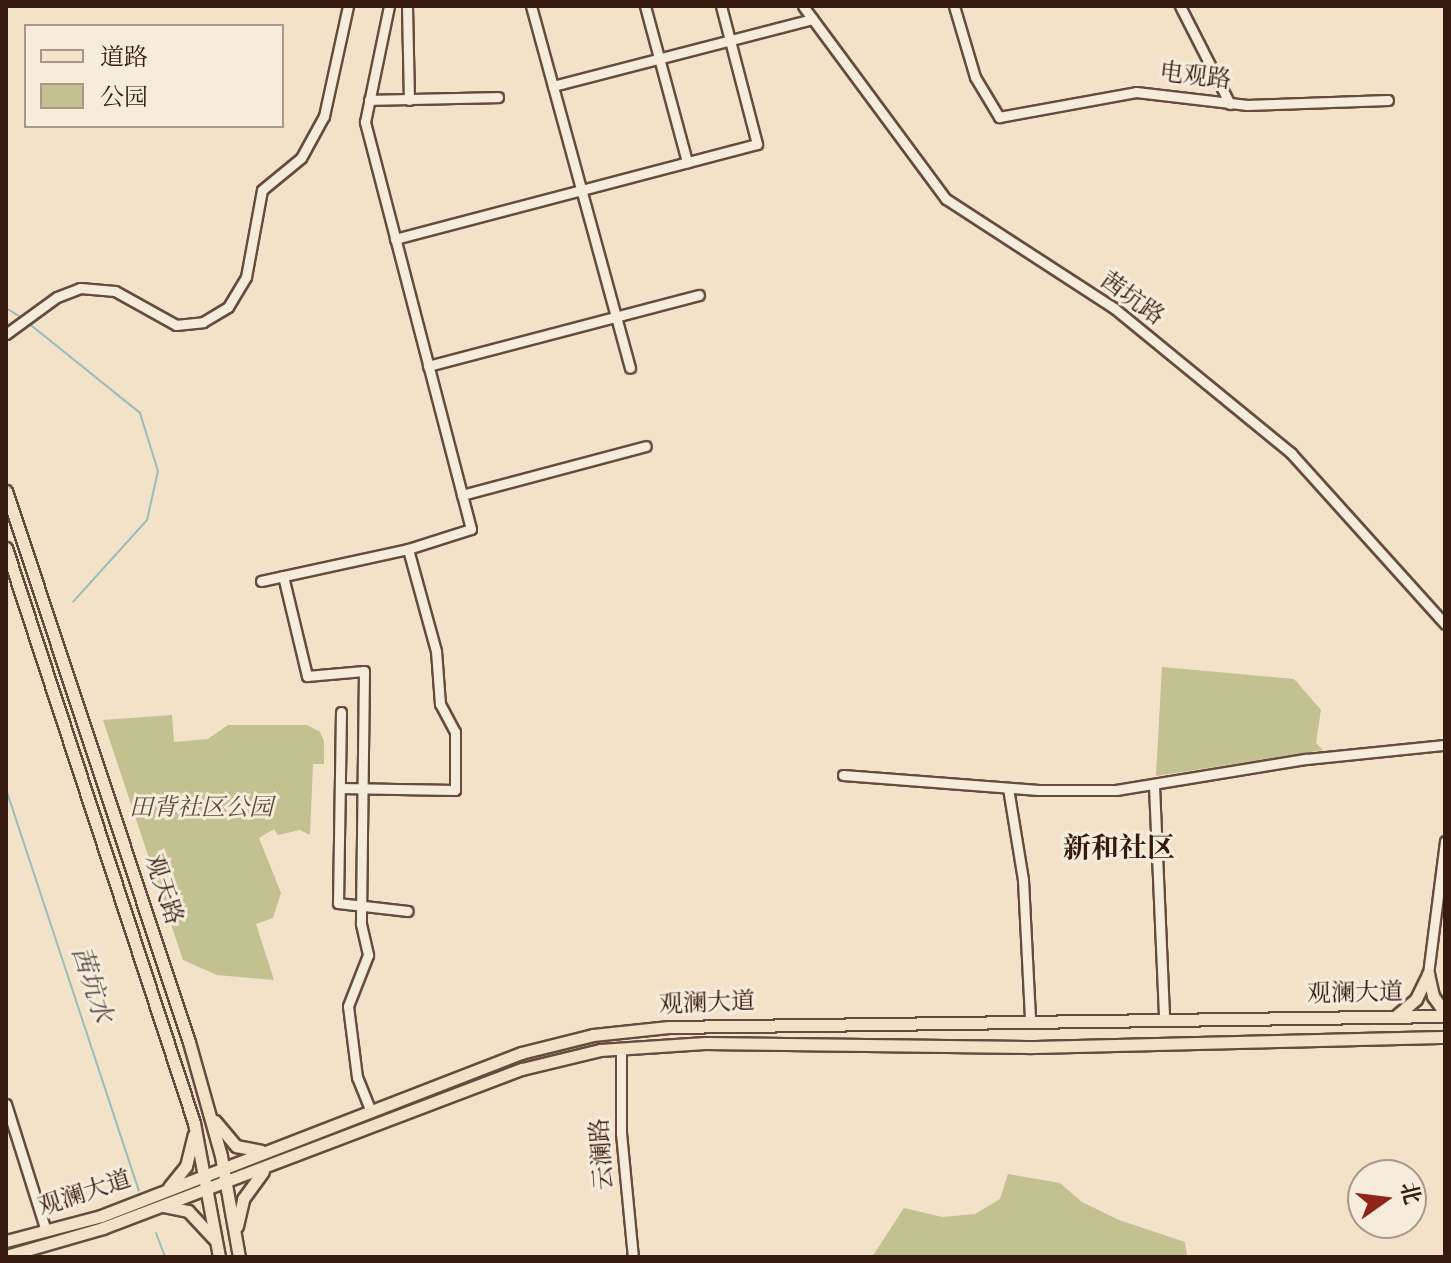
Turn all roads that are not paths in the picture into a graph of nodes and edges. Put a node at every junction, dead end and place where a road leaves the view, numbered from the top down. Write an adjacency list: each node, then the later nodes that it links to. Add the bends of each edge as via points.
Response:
1 (348, 6): 24 (street, via 324,116 301,158 262,190 246,277 228,307 203,322 176,325 124,295 97,287 66,292)
2 (389, 6): 15 (street)
3 (407, 6): 16 (street)
4 (531, 6): 13 (street)
5 (645, 6): 12 (street)
6 (721, 6): 11 (street)
7 (803, 6): 10 (street, 茜坑路)
8 (954, 6): 18 (street, 电观路, via 975,77 999,117 1128,92)
9 (1180, 6): 18 (street)
10 (813, 19): 11 (street); 34 (street, 茜坑路, via 946,199 1114,308 1291,453)
11 (730, 40): 12 (street); 19 (street, via 757,144)
12 (660, 59): 13 (street); 19 (street)
13 (553, 86): 20 (street)
14 (498, 97): 16 (street)
15 (369, 100): 16 (street); 21 (street, via 365,122)
16 (409, 100)
17 (1388, 100): 18 (street, 电观路)
18 (1230, 104)
19 (687, 162): 20 (street)
20 (582, 189): 21 (street); 23 (street)
21 (395, 239): 25 (street)
22 (699, 295): 23 (street)
23 (616, 317): 25 (street); 26 (street)
24 (6, 334)
25 (428, 366): 29 (street)
26 (630, 368)
27 (646, 446): 29 (street)
28 (6, 491): 51 (main road, 观天路)
29 (462, 495): 31 (street, via 471,529)
30 (6, 548): 52 (main road, 观天路)
31 (408, 549): 32 (street); 41 (street, via 436,651 440,704 455,732 455,790)
32 (283, 576): 33 (street); 41 (street, via 307,676 364,671)
33 (261, 581)
34 (1445, 624)
35 (341, 712): 39 (street)
36 (1445, 745): 38 (street, via 1306,759)
37 (843, 775): 40 (street)
38 (1154, 786): 40 (street); 48 (street)
39 (340, 788): 41 (street); 43 (street, via 338,903)
40 (1008, 788): 49 (street, via 1023,880)
41 (363, 789): 43 (street)
42 (1445, 841): 45 (street)
43 (361, 907): 44 (street); 56 (street, via 368,955 353,983 348,1023 357,1077)
44 (408, 911)
45 (1428, 974): 46 (main road); 47 (main road, via 1416,999)
46 (1445, 1015): 47 (main road, 观澜大道)
47 (1396, 1017): 48 (main road, 观澜大道)
48 (1164, 1019): 49 (main road, 观澜大道)
49 (1030, 1020): 56 (main road, 观澜大道, via 630,1030 521,1053)
50 (1445, 1037): 53 (main road, 观澜大道, via 1030,1047 705,1043)
51 (189, 1042): 52 (main road); 55 (main road, 观天路)
52 (170, 1048): 57 (main road, 观天路)
53 (621, 1048): 59 (main road, 观澜大道, via 522,1069); 72 (street, 云澜路, via 621,1133)
54 (6, 1104): 66 (street)
55 (207, 1104): 58 (main road, via 236,1146); 60 (main road, 观天路)
56 (371, 1111): 58 (main road, 观澜大道)
57 (194, 1123): 61 (main road, 观天路); 64 (main road, via 186,1166)
58 (270, 1150): 60 (main road, 观澜大道)
59 (272, 1165): 62 (main road, 观澜大道); 67 (main road, via 246,1192)
60 (224, 1168): 61 (main road, 观澜大道); 62 (main road, 观天路)
61 (206, 1175): 63 (main road, 观天路); 64 (main road, 观澜大道)
62 (226, 1182): 63 (main road, 观澜大道); 67 (main road, 观天路)
63 (208, 1189): 65 (main road, 观澜大道); 69 (main road, 观天路)
64 (162, 1192): 66 (main road, 观澜大道)
65 (159, 1205): 69 (main road, via 188,1211); 70 (main road, 观澜大道, via 76,1237)
66 (46, 1231): 68 (main road, 观澜大道)
67 (236, 1235): 71 (main road, 观天路)
68 (6, 1241)
69 (218, 1251)
70 (6, 1256)
71 (239, 1257)
72 (633, 1257)

